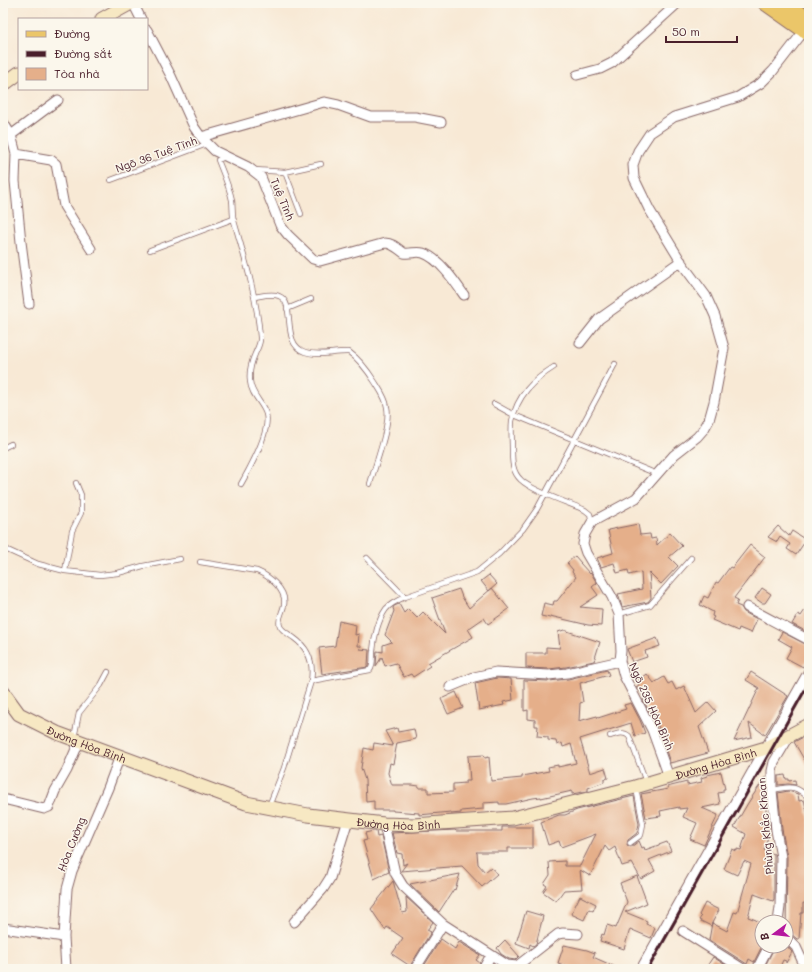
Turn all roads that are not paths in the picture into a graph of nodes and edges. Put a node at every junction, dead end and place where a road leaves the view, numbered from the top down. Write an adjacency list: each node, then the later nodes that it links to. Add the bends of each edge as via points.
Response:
1 (132, 3): 5 (street); 6 (street)
2 (678, 3): 10 (street, via 612,63)
3 (765, 3): 7 (main road)
4 (785, 3): 7 (main road)
5 (104, 18)
6 (140, 18)
7 (807, 28): 27 (street, via 773,71 761,82 738,97 674,118 650,133 638,151 633,165 634,178 649,209)
8 (148, 32): 16 (street, Tuệ Tĩnh, via 194,128)
9 (18, 74): 11 (street)
10 (577, 75)
11 (3, 85)
12 (58, 100): 15 (street)
13 (3, 122): 15 (street)
14 (441, 122): 16 (street, via 415,117 370,117 324,102)
15 (11, 135): 17 (street)
16 (204, 141): 18 (street, Tuệ Tĩnh); 22 (lane, Ngõ 36 Tuệ Tĩnh)
17 (16, 154): 25 (street, via 50,160 56,164 64,206); 31 (street, via 15,181)
18 (225, 157): 20 (street, Tuệ Tĩnh); 24 (lane, via 218,160 232,201)
19 (321, 164): 21 (lane)
20 (253, 170): 21 (lane); 28 (street, Tuệ Tĩnh, via 261,177 280,225 313,259 320,261 385,242 404,253 428,255 444,269)
21 (285, 172): 23 (lane)
22 (111, 180)
23 (301, 214)
24 (233, 219): 26 (lane); 29 (lane, via 248,267)
25 (91, 249)
26 (150, 250)
27 (681, 261): 33 (street, via 599,319); 41 (street, via 706,296 715,316 724,348 723,357 714,402 706,424 697,437 674,455)
28 (464, 295)
29 (254, 297): 32 (lane, via 279,296 286,303); 43 (lane, via 260,339 251,365 250,380 256,398 266,414 266,424 255,460)
30 (311, 299): 32 (lane)
31 (30, 304)
32 (287, 309): 44 (lane, via 291,336 299,349 314,354 349,352 366,369 382,393 388,407 387,423)
33 (580, 343)
34 (614, 364): 38 (lane)
35 (554, 367): 37 (lane, via 541,375 525,391)
36 (494, 404): 37 (lane)
37 (514, 415): 38 (lane); 45 (lane, via 512,453 516,475 521,481)
38 (574, 440): 41 (lane); 45 (lane)
39 (11, 444): 40 (lane)
40 (3, 448)
41 (657, 474): 46 (street, via 636,498)
42 (76, 483): 52 (lane, via 81,494 81,513 72,531)
43 (241, 484)
44 (370, 484)
45 (545, 493): 46 (lane, via 585,510 590,514); 53 (lane, via 523,528 499,554 477,572)
46 (592, 522): 55 (street, Ngõ 235 Hòa Bình, via 585,534 584,548)
47 (3, 548): 52 (lane, via 38,564)
48 (367, 558): 53 (lane)
49 (691, 558): 55 (lane, via 650,605)
50 (180, 559): 52 (lane, via 108,575)
51 (200, 562): 60 (lane, via 263,573 280,589 285,600 280,627 301,643 307,653 312,664)
52 (65, 571)
53 (405, 597): 60 (lane, via 394,602 382,617 377,628 370,670)
54 (747, 608): 56 (street)
55 (619, 614): 57 (street, Ngõ 235 Hòa Bình)
56 (809, 640)
57 (620, 661): 61 (street, via 549,675 496,672 474,677); 69 (street, Ngõ 235 Hòa Bình, via 624,676 652,730)
58 (809, 671): 67 (street)
59 (108, 672): 66 (lane, via 79,713)
60 (311, 681): 74 (lane)
61 (450, 687)
62 (3, 692): 66 (street, Đường Hòa Bình, via 18,714)
63 (809, 725): 64 (street, Đường Hòa Bình)
64 (791, 734): 67 (street, Đường Hòa Bình); 71 (street, Phùng Khắc Khoan, via 774,762)
65 (610, 736): 70 (lane, via 626,733 629,736)
66 (76, 741): 68 (street, Đường Hòa Bình); 73 (street, via 67,770 49,807 44,809)
67 (766, 748): 69 (street, Đường Hòa Bình); 91 (street)
68 (120, 756): 74 (street, Đường Hòa Bình, via 246,803); 84 (street, Hòa Cường, via 72,871 67,889)
69 (669, 777): 70 (street, Đường Hòa Bình)
70 (641, 785): 76 (street, Đường Hòa Bình, via 513,818 413,825); 77 (lane, via 641,835)
71 (772, 790): 72 (lane, via 793,787); 78 (street, Phùng Khắc Khoan, via 781,857)
72 (809, 798)
73 (3, 799)
74 (269, 807): 75 (street, Đường Hòa Bình)
75 (348, 820): 76 (street, Đường Hòa Bình); 79 (street, via 330,878)
76 (384, 824): 80 (street, via 395,873 403,886)
77 (630, 843)
78 (779, 914)
79 (294, 922)
80 (443, 924): 87 (street); 89 (street)
81 (3, 928): 84 (street)
82 (684, 931): 92 (street)
83 (578, 934): 87 (street, via 563,933 554,936 517,966 508,965)
84 (64, 937): 88 (street, Hòa Cường)
85 (794, 945): 94 (street)
86 (765, 954): 93 (street)
87 (491, 955): 90 (street)
88 (66, 969)
89 (415, 969)
90 (483, 969)
91 (641, 969)
92 (743, 969)
93 (757, 969)
94 (806, 969)

